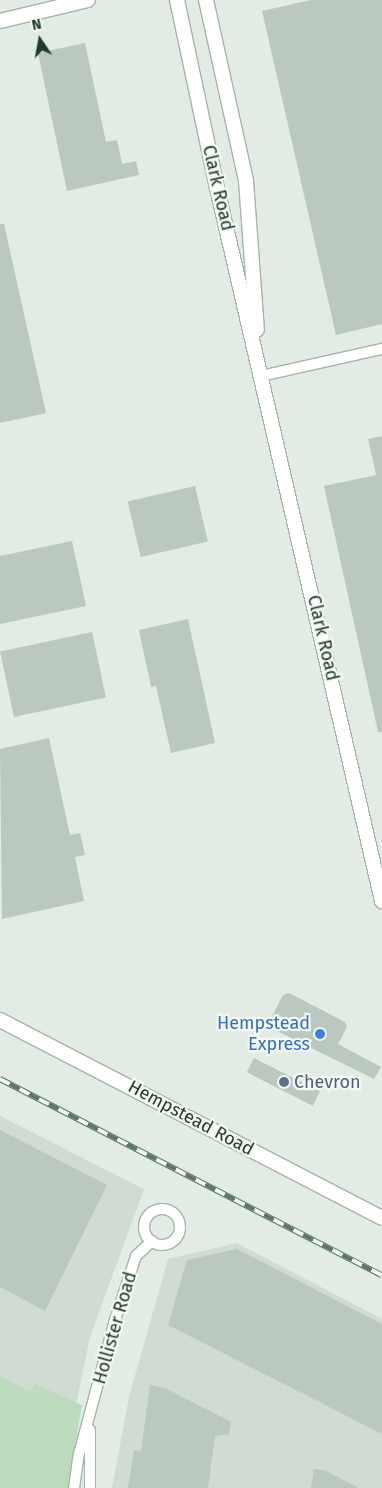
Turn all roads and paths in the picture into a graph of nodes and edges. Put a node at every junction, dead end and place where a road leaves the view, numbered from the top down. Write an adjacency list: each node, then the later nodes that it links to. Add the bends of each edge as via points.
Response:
1 (88, 0): 4 (street)
2 (177, 0): 6 (street, Clark Road)
3 (206, 0): 6 (street, Clark Road, via 246,181)
4 (0, 20)
5 (382, 349): 6 (street)
6 (261, 376): 7 (street, Clark Road)
7 (382, 902)
8 (0, 1020): 9 (street, Hempstead Road)
9 (382, 1218)
10 (152, 1240): 11 (street, Hollister Road, via 136,1256 114,1323)
11 (90, 1421): 12 (street, Hollister Road, via 79,1454); 13 (street, Hollister Road)
12 (74, 1488)
13 (90, 1488)

